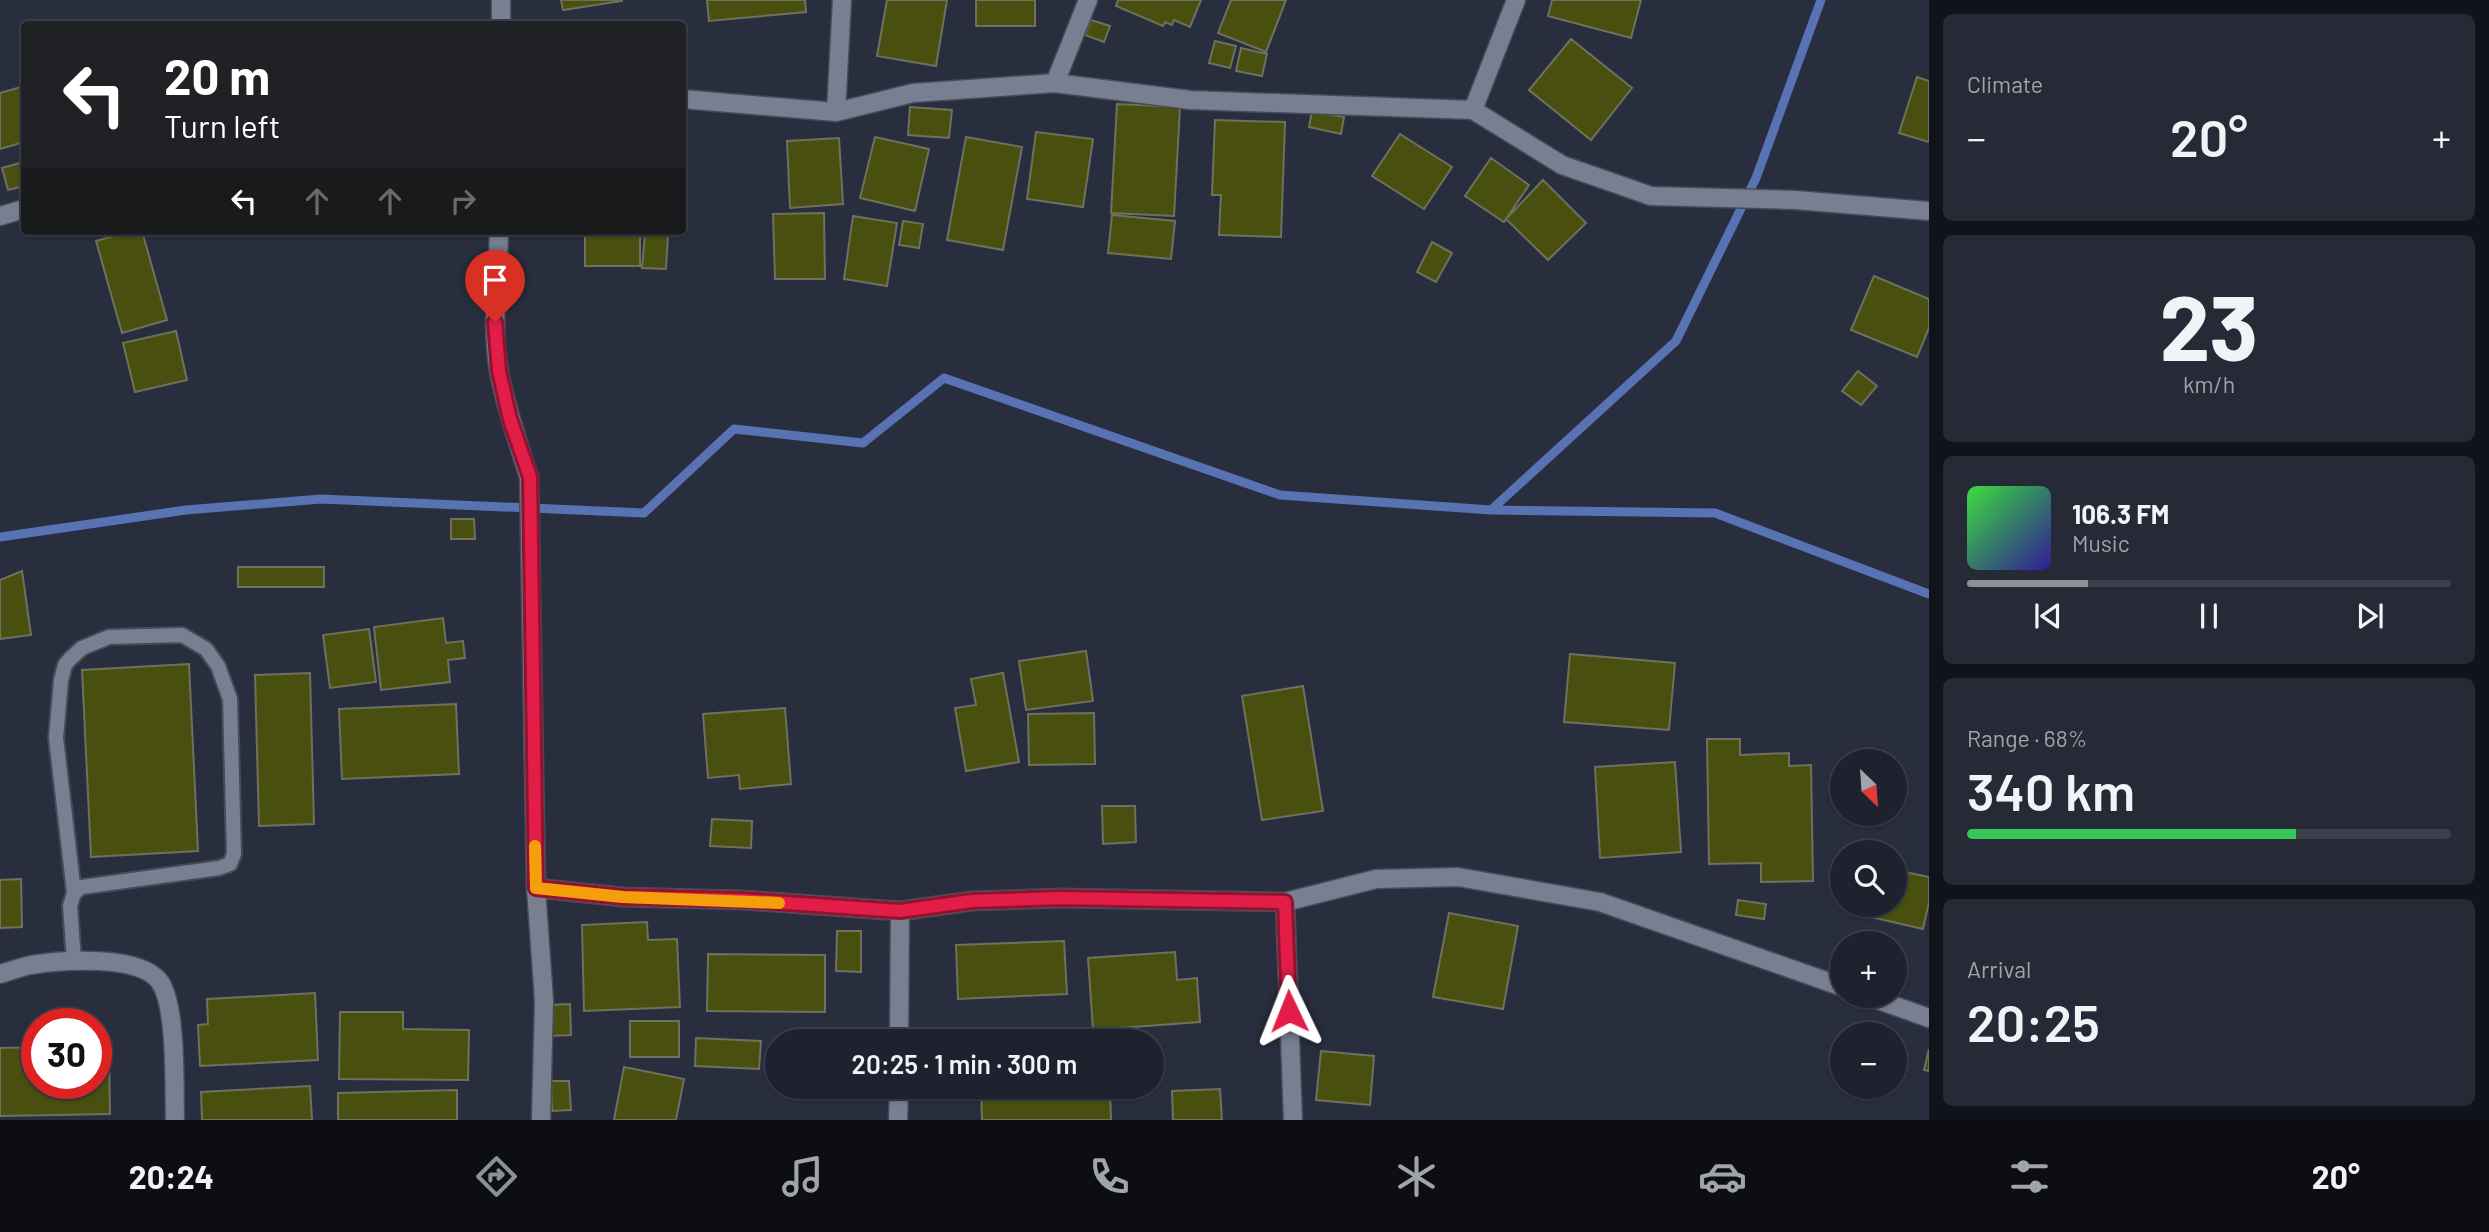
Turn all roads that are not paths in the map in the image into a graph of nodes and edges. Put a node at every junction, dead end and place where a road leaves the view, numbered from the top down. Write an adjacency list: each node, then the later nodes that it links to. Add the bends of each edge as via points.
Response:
1 (501, 0): 5 (street)
2 (842, 0): 9 (street)
3 (1088, 0): 6 (street)
4 (1516, 0): 8 (street)
5 (501, 21)
6 (1055, 83): 8 (street, via 1190,100); 9 (street, via 913,93)
7 (686, 99): 9 (street)
8 (1473, 110): 11 (street, via 1562,165 1651,196 1795,200)
9 (836, 112)
10 (21, 210): 12 (street)
11 (1929, 211)
12 (0, 216)
13 (499, 235): 14 (street, via 495,322 499,371 530,477)
14 (536, 888): 17 (street); 26 (street, via 544,1001)
15 (74, 893): 15 (lane, via 56,738 65,665 82,648 109,637 182,635 206,649 230,699 234,854 230,863 219,868 82,887); 18 (lane, via 70,906)
16 (1285, 902): 17 (street, via 1061,898 972,901); 20 (street, via 1376,879 1458,877 1601,902); 28 (street)
17 (900, 911): 23 (street)
18 (74, 961): 19 (street, via 30,965); 25 (street, via 124,963 143,968 159,981 171,1022)
19 (0, 974)
20 (1830, 982)
21 (1901, 1008): 22 (street)
22 (1929, 1018)
23 (899, 1029)
24 (899, 1099): 27 (street)
25 (175, 1120)
26 (541, 1120)
27 (898, 1120)
28 (1293, 1120)

